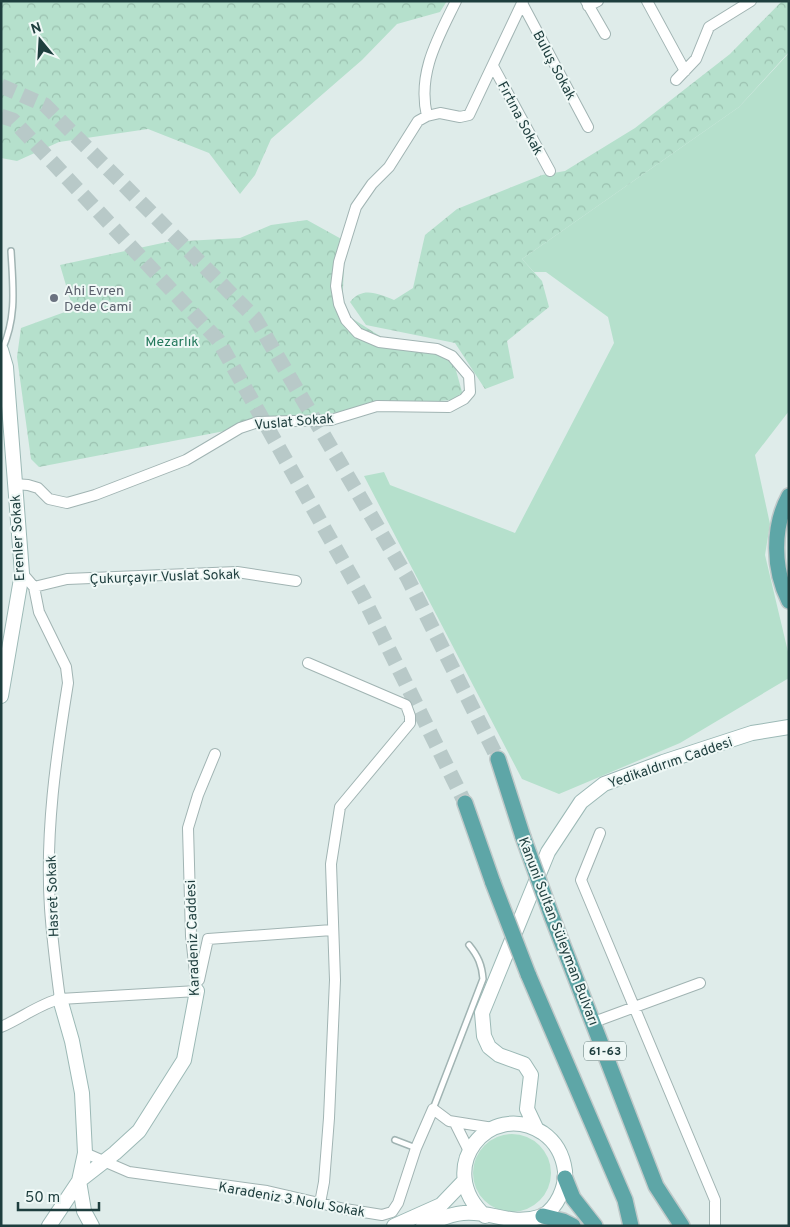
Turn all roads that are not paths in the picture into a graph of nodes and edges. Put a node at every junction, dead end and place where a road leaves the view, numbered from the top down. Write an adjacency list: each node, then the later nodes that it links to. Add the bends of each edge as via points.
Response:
1 (456, 1): 10 (street, via 425,73 423,99)
2 (647, 1): 8 (street)
3 (751, 1): 8 (street, via 709,27 696,59)
4 (523, 2): 7 (street); 11 (street, Buluş Sokak)
5 (591, 3): 6 (street)
6 (605, 34)
7 (493, 66): 10 (street, via 469,115 460,117 440,113); 12 (street, Fırtına Sokak)
8 (685, 70): 9 (street)
9 (676, 80)
10 (427, 116): 15 (street, Vuslat Sokak, via 418,121 389,166 356,207 339,262 336,286 346,320 358,333 379,342 437,349 452,356 469,376 470,392 464,399 449,406 377,406 331,420 258,422 240,428 186,460 67,503 49,499 38,488)
11 (588, 127)
12 (550, 171)
13 (10, 251): 14 (lane, via 14,296 10,331)
14 (1, 350): 15 (street, Erenler Sokak, via 6,367)
15 (14, 484): 17 (street, Erenler Sokak)
16 (789, 496): 20 (main road, via 784,504 775,551)
17 (22, 573): 19 (street, Hasret Sokak); 22 (street, Erenler Sokak)
18 (296, 581): 19 (street, Çukurçayır Vuslat Sokak, via 238,572 67,579)
19 (34, 587): 32 (street, Hasret Sokak, via 39,612 66,667 68,683 52,794 50,847 50,906)
20 (789, 601)
21 (308, 663): 28 (street, via 406,705 410,716 410,723 340,807 331,864)
22 (1, 696)
23 (789, 727): 36 (street, Yedikaldırım Caddesi, via 752,734 663,762 604,784 581,802 548,852 482,1013 484,1036 489,1047 499,1055 524,1064 531,1075)
24 (215, 754): 31 (street, Karadeniz Caddesi, via 188,828 191,936)
25 (498, 759): 34 (main road, Kanuni Sultan Süleyman Bulvarı / 61-63, bridge, via 552,918)
26 (465, 803): 59 (main road, 61-63, bridge, via 528,974 625,1200)
27 (600, 833): 33 (street, via 582,880)
28 (332, 930): 31 (street, via 208,939); 50 (street, via 335,980 330,1108)
29 (469, 945): 37 (lane, via 482,967 482,979)
30 (700, 983): 33 (street)
31 (197, 991): 32 (street); 46 (street, Karadeniz Caddesi, via 184,1060 139,1130)
32 (60, 999): 35 (street, via 48,1002); 45 (street, Hasret Sokak, via 82,1093)
33 (634, 1009): 34 (street); 61 (street, via 714,1200)
34 (594, 1022): 60 (main road, Kanuni Sultan Süleyman Bulvarı / 61-63, via 656,1186)
35 (1, 1028)
36 (527, 1108): 39 (street); 41 (street)
37 (433, 1109): 38 (street); 43 (street, Karadeniz 3 Nolu Sokak)
38 (456, 1123): 40 (street); 44 (street)
39 (512, 1124): 40 (street); 41 (street)
40 (494, 1128): 44 (street, via 479,1138)
41 (536, 1128): 47 (street, via 558,1148)
42 (395, 1140): 43 (lane)
43 (416, 1148): 50 (street, Karadeniz 3 Nolu Sokak, via 392,1212 382,1215)
44 (469, 1151): 49 (street)
45 (85, 1153): 46 (street, Karadeniz 3 Nolu Sokak); 48 (street, Hasret Sokak)
46 (106, 1160): 48 (street, Karadeniz Caddesi); 50 (street, Karadeniz 3 Nolu Sokak, via 129,1172 267,1191)
47 (565, 1178): 52 (street, via 562,1193); 58 (main road, via 573,1198)
48 (79, 1180): 53 (street, Karadeniz Caddesi); 54 (street, Hasret Sokak, via 84,1211)
49 (464, 1181): 51 (street, via 475,1207); 55 (street, via 441,1205)
50 (320, 1203)
51 (485, 1216): 52 (street, via 499,1223 514,1225 529,1223); 56 (street, via 464,1212)
52 (543, 1216): 57 (main road)
53 (49, 1224)
54 (92, 1226)
55 (394, 1226)
56 (423, 1226)
57 (573, 1226)
58 (595, 1226)
59 (631, 1226)
60 (682, 1226)
61 (715, 1226)

